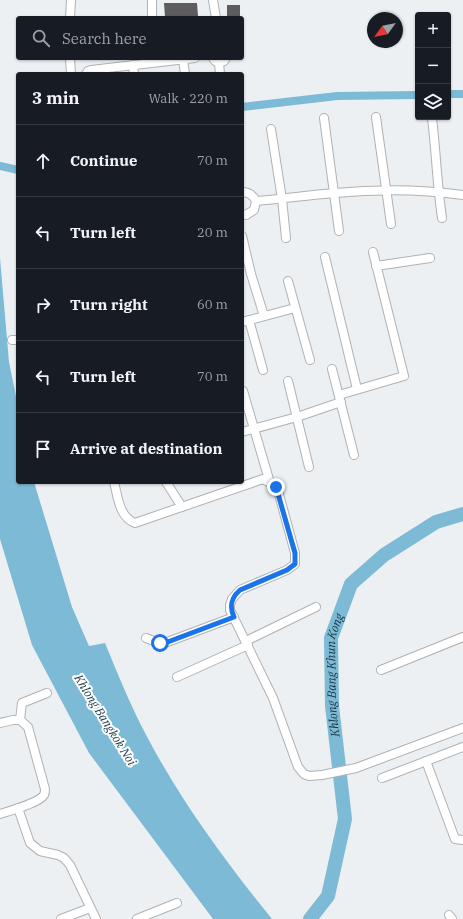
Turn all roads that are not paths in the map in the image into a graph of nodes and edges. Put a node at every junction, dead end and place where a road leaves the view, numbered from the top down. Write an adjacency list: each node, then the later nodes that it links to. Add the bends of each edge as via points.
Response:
1 (71, 0): 4 (street)
2 (152, 0): 5 (street)
3 (213, 0): 6 (street)
4 (70, 16)
5 (152, 16)
6 (216, 16)
7 (70, 60): 12 (street)
8 (153, 60): 11 (street)
9 (183, 60): 15 (street)
10 (219, 60): 16 (street)
11 (133, 65): 13 (street); 14 (street)
12 (71, 72)
13 (87, 72)
14 (134, 72)
15 (185, 72)
16 (220, 72)
17 (324, 118): 24 (street)
18 (376, 118): 21 (street)
19 (432, 120): 23 (street)
20 (271, 129): 26 (street)
21 (386, 191): 23 (street); 24 (street); 30 (street)
22 (244, 192): 27 (street, via 251,194)
23 (438, 192): 25 (street); 29 (street)
24 (335, 193): 26 (street); 31 (street)
25 (463, 195)
26 (282, 199): 27 (street); 32 (street)
27 (256, 201): 28 (street, via 254,210)
28 (244, 214)
29 (442, 218)
30 (391, 224)
31 (339, 231)
32 (286, 238)
33 (244, 244): 40 (street)
34 (373, 252): 37 (street)
35 (325, 257): 46 (street)
36 (430, 258): 37 (street)
37 (376, 266): 46 (street, via 404,376)
38 (288, 281): 39 (street)
39 (295, 308): 40 (street); 42 (street)
40 (264, 316): 41 (street)
41 (246, 321): 44 (street)
42 (310, 360)
43 (332, 369): 48 (street)
44 (263, 370)
45 (288, 380): 49 (street)
46 (357, 390): 48 (street)
47 (244, 394): 50 (street)
48 (340, 399): 49 (street); 52 (street)
49 (297, 417): 50 (street); 53 (street)
50 (255, 429): 51 (street); 54 (street)
51 (244, 432)
52 (354, 455)
53 (309, 467)
54 (270, 483): 57 (street, via 263,479); 59 (street, via 276,487 295,553 295,564 287,570 240,590 230,605)
55 (115, 484): 57 (street, via 122,512 131,521 142,521)
56 (167, 484): 57 (street)
57 (182, 507)
58 (316, 607): 62 (street)
59 (234, 617): 61 (street, via 162,644); 62 (street)
60 (463, 637): 63 (street)
61 (146, 638)
62 (247, 643): 64 (street); 68 (street, via 273,698 298,767 304,774 322,775 356,768)
63 (381, 670)
64 (177, 677)
65 (47, 693): 66 (street, via 22,703)
66 (20, 720): 67 (street); 72 (street, via 30,732 45,789 44,796 40,799)
67 (0, 723)
68 (463, 728)
69 (463, 747): 70 (street)
70 (426, 761): 71 (street); 74 (street, via 455,839)
71 (382, 778)
72 (18, 808): 73 (street); 76 (street, via 30,843 40,851 55,853 70,864)
73 (0, 814)
74 (463, 840)
75 (177, 903): 79 (street)
76 (90, 908): 77 (street); 78 (street)
77 (61, 919)
78 (96, 919)
79 (137, 919)

